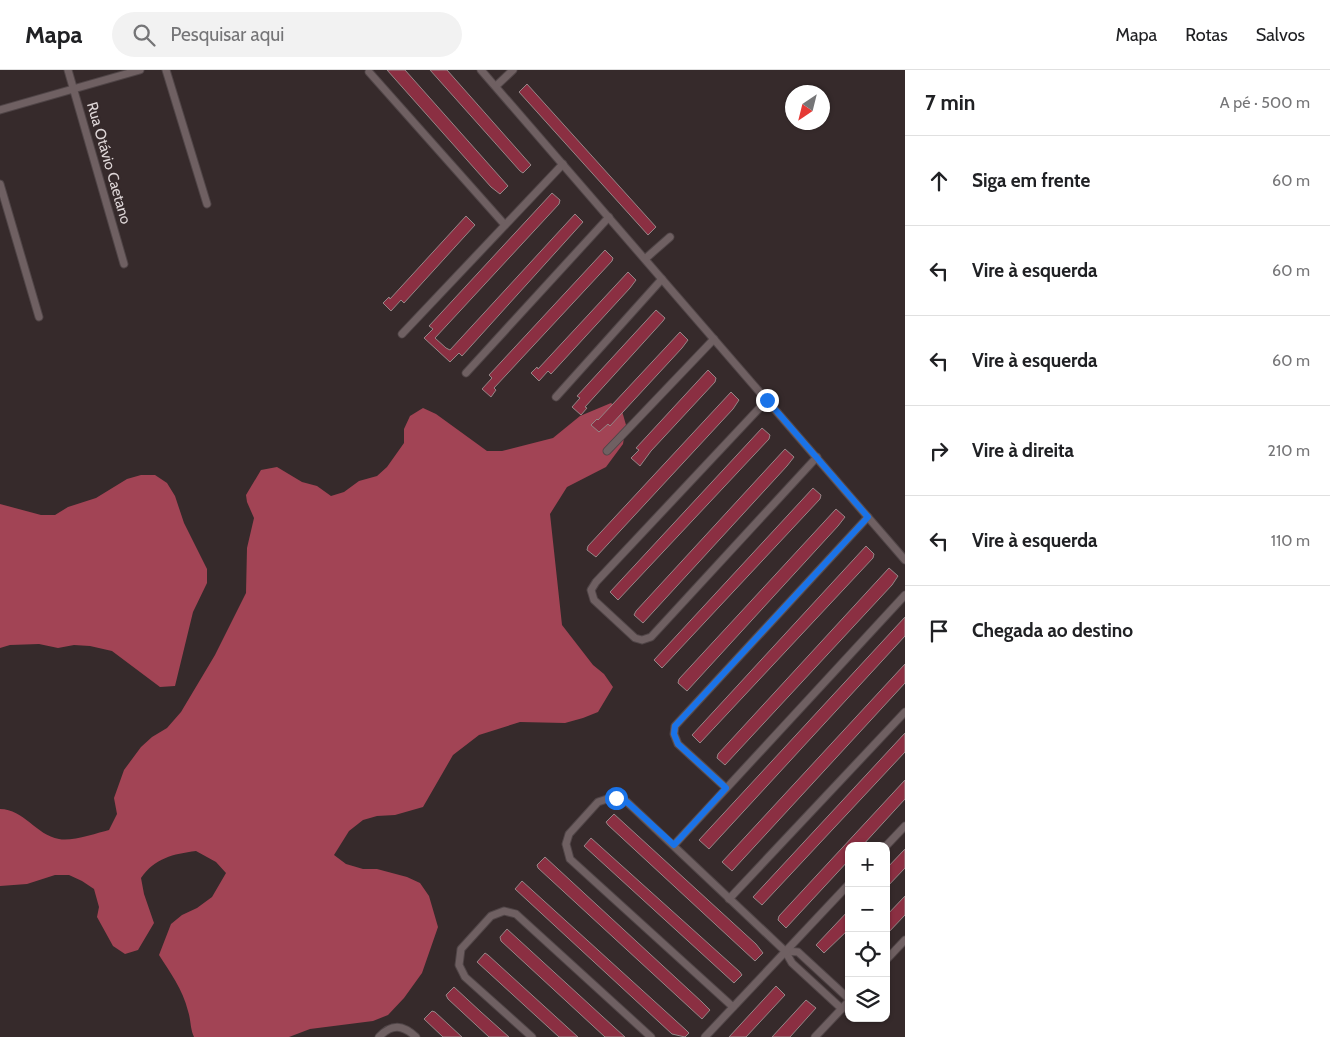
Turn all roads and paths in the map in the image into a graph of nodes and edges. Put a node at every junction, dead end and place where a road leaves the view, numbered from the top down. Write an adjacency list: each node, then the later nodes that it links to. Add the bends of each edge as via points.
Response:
1 (68, 70): 8 (street, Rua Otávio Caetano)
2 (140, 70): 8 (street)
3 (166, 70): 12 (street)
4 (482, 70): 7 (street)
5 (513, 70): 7 (street)
6 (369, 72): 14 (street)
7 (496, 86): 10 (street)
8 (73, 90): 9 (street); 17 (street, Rua Otávio Caetano)
9 (0, 110)
10 (563, 164): 13 (street); 14 (street)
11 (0, 184): 19 (street)
12 (207, 204)
13 (609, 217): 16 (street); 22 (street)
14 (505, 225): 20 (street)
15 (670, 237): 16 (street)
16 (646, 260): 18 (street)
17 (124, 264)
18 (662, 279): 21 (street); 23 (street)
19 (39, 317)
20 (402, 334)
21 (714, 339): 24 (street); 25 (street)
22 (466, 373)
23 (556, 397)
24 (767, 400): 26 (street); 26 (street, via 596,582 591,590 594,600 635,638 651,637)
25 (607, 451)
26 (817, 457): 27 (street)
27 (868, 517): 28 (street); 32 (street, via 675,726 678,744)
28 (902, 551): 29 (street)
29 (905, 560)
30 (905, 595): 32 (street)
31 (905, 712): 37 (street)
32 (726, 788): 35 (street)
33 (905, 826): 34 (street)
34 (890, 842)
35 (674, 845): 37 (street); 43 (street, via 627,802 616,798 598,802 569,834 566,844 574,862)
36 (846, 887): 39 (street)
37 (729, 899): 39 (street)
38 (905, 940): 40 (street)
39 (785, 951): 41 (street, via 798,952); 43 (street); 44 (street, via 792,963)
40 (890, 956)
41 (845, 996)
42 (845, 1005): 44 (street)
43 (733, 1007): 49 (street)
44 (842, 1008): 50 (street)
45 (379, 1037): 46 (street, via 387,1029 400,1027 408,1029)
46 (416, 1037)
47 (532, 1037): 48 (street, via 465,977 460,965 461,949 491,916 500,912 516,914)
48 (651, 1037)
49 (705, 1037)
50 (815, 1037)

